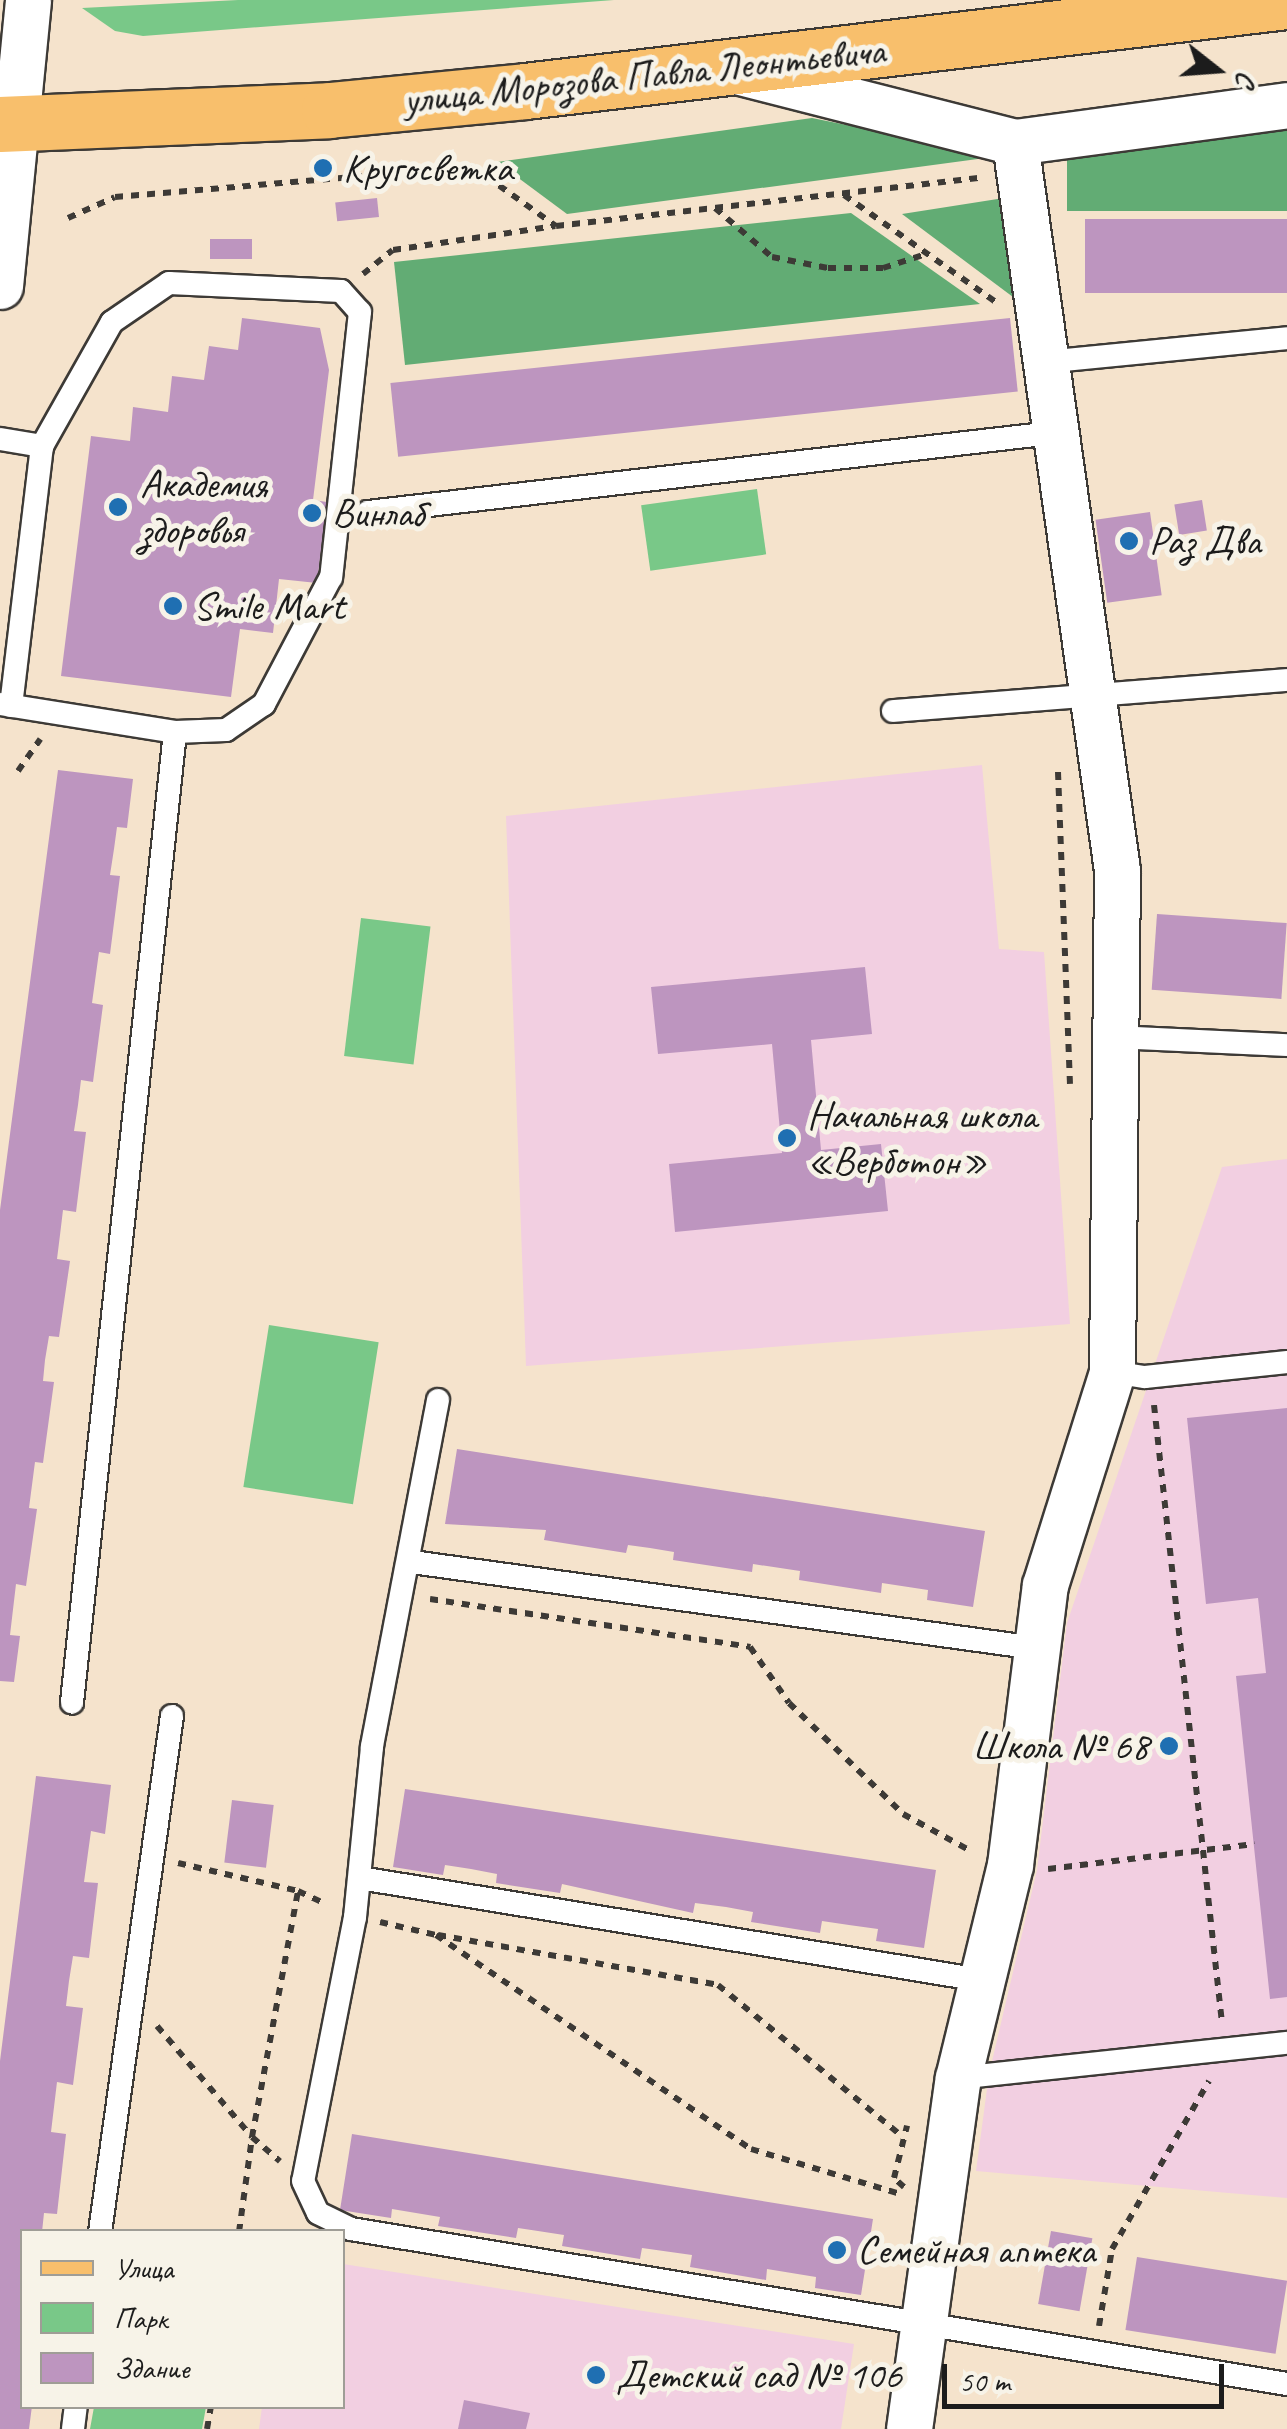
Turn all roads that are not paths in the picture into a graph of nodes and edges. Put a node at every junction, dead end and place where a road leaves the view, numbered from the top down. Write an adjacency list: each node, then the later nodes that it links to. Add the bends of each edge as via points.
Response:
1 (28, 0): 5 (street)
2 (1287, 1): 3 (main road, улица Морозова Павла Леонтьевича)
3 (723, 68): 5 (main road, улица Морозова Павла Леонтьевича, via 329,110); 6 (street)
4 (1287, 105): 6 (street)
5 (10, 125): 7 (street)
6 (1016, 142): 9 (street)
7 (0, 286)
8 (1287, 338): 9 (lane)
9 (1043, 348): 10 (street)
10 (1052, 433): 13 (lane); 15 (street)
11 (0, 440): 12 (lane)
12 (42, 446): 16 (lane); 18 (lane, via 112,322 169,283 341,292 360,312 331,577 264,704 226,730)
13 (368, 512)
14 (1287, 680): 15 (lane)
15 (1074, 699): 17 (lane); 19 (street, via 1117,870)
16 (6, 705): 18 (lane)
17 (893, 712)
18 (175, 732): 26 (lane)
19 (1115, 1036): 20 (lane); 22 (street)
20 (1287, 1046)
21 (1287, 1362): 22 (lane, via 1162,1375)
22 (1112, 1372): 25 (street, via 1045,1584)
23 (438, 1400): 24 (lane)
24 (412, 1562): 25 (lane); 28 (lane, via 372,1747)
25 (1036, 1648): 29 (street, via 1010,1865)
26 (72, 1703)
27 (172, 1716): 32 (lane)
28 (360, 1878): 29 (lane); 33 (lane, via 304,2181 318,2213 351,2229)
29 (987, 1982): 31 (street)
30 (1287, 2044): 31 (lane)
31 (958, 2078): 33 (street)
32 (100, 2229)
33 (926, 2320): 34 (lane); 35 (street)
34 (1287, 2384)
35 (909, 2429)

